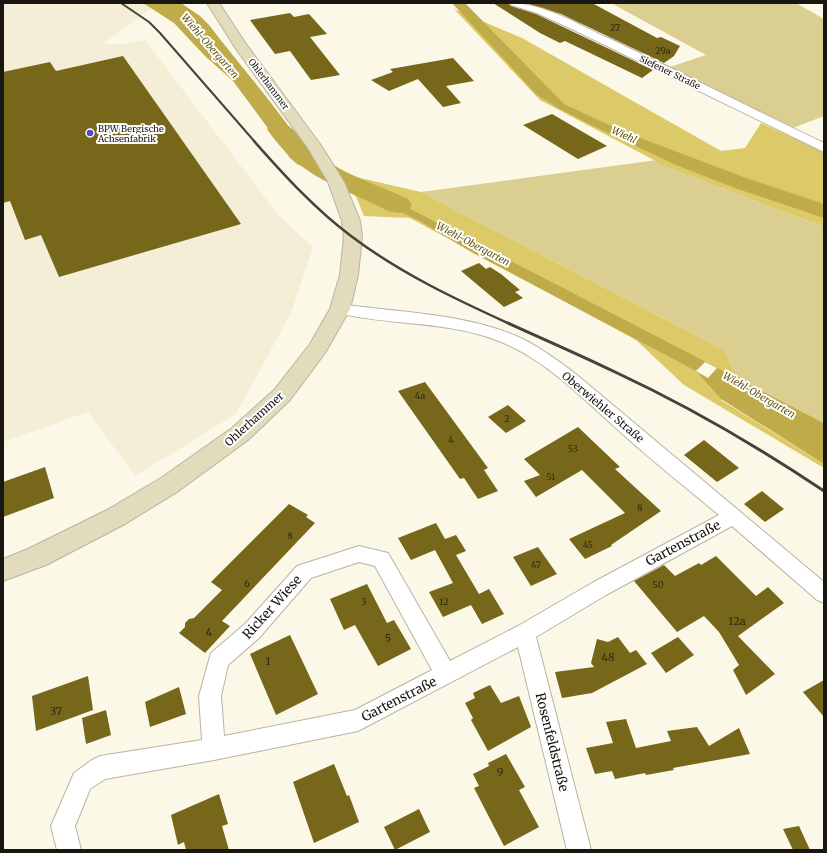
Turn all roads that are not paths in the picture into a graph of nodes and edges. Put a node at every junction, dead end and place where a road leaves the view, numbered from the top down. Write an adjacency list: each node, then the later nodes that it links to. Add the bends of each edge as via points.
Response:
1 (213, 3): 4 (street, Ohlerhammer, via 336,182 351,221 353,237 349,275)
2 (514, 3): 3 (street, Siefener Straße, via 531,7 591,34)
3 (824, 148)
4 (340, 309): 5 (street, Oberwiehler Straße, via 468,327 501,336 530,349); 6 (street, Ohlerhammer, via 318,348 282,395 240,434 169,485 116,517 37,557)
5 (733, 515): 7 (street, Oberwiehler Straße); 8 (street, Gartenstraße, via 721,524 598,589)
6 (3, 570)
7 (824, 594)
8 (525, 633): 9 (street, Gartenstraße); 12 (street, Rosenfeldstraße)
9 (446, 675): 10 (street, Gartenstraße, via 358,720); 10 (street, Ricker Wiese, via 381,559 359,554 343,558 304,572 252,631 219,660 210,696)
10 (214, 749): 11 (street, Gartenstraße, via 100,768 82,781 63,826)
11 (69, 850)
12 (579, 850)

